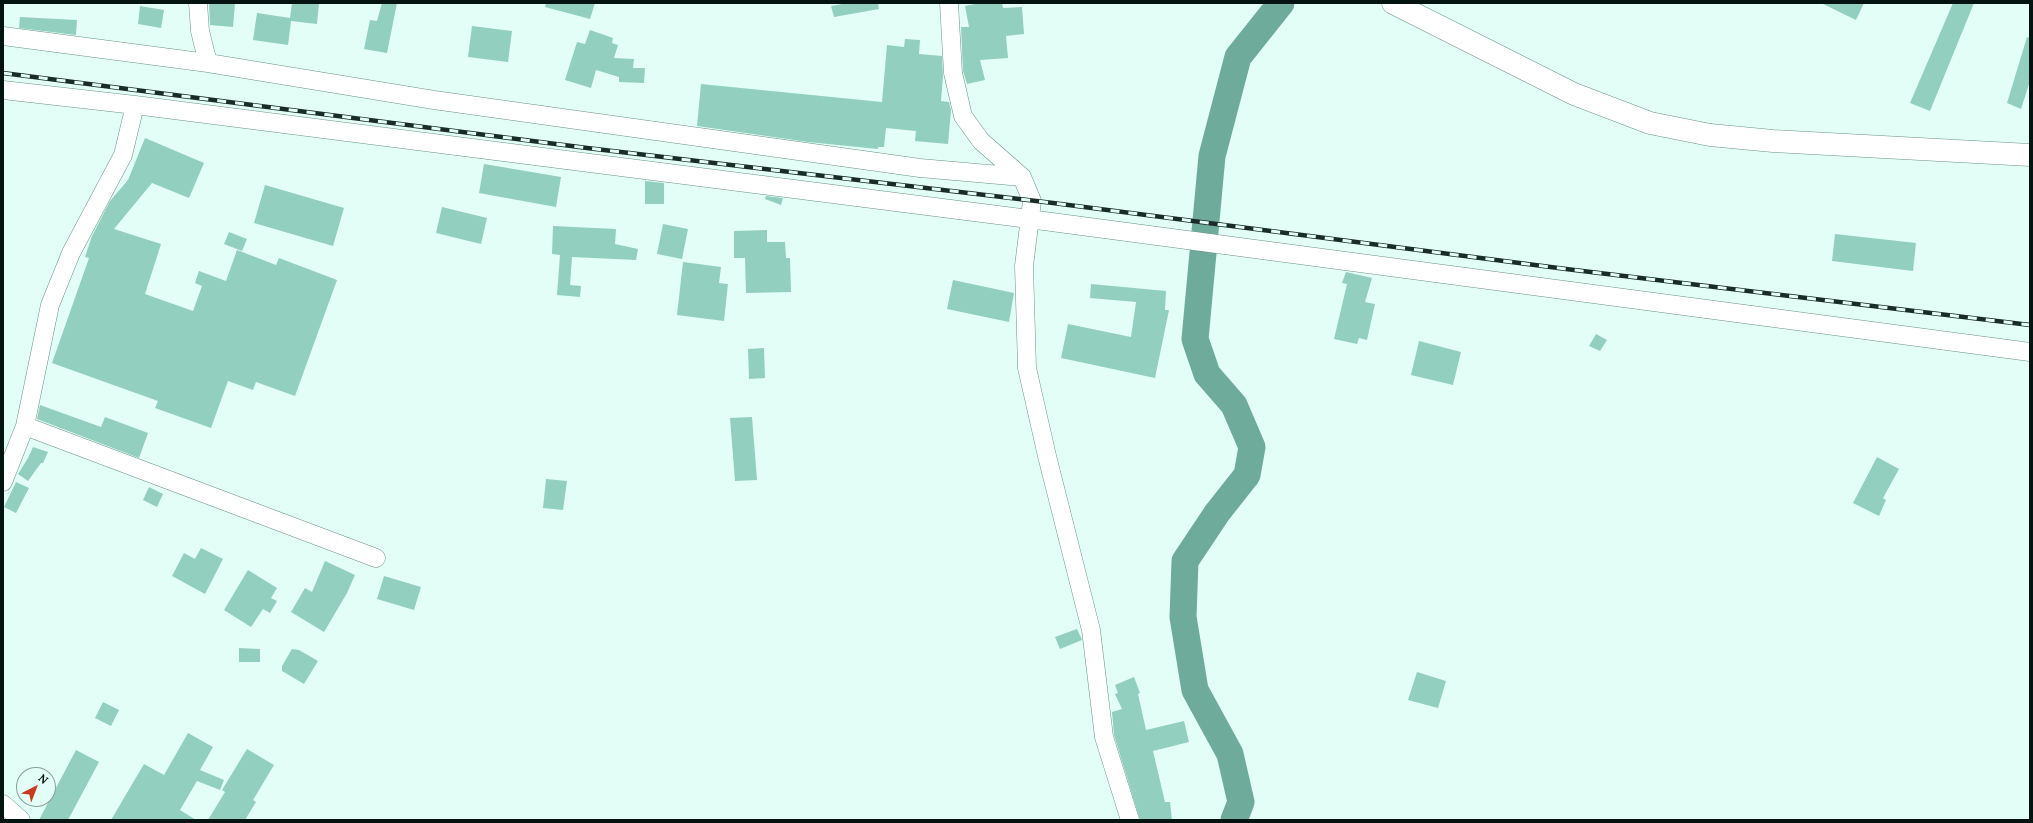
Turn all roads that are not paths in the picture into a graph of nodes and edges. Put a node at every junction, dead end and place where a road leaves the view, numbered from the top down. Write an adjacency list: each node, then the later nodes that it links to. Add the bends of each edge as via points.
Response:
1 (198, 3): 5 (street, via 200,31)
2 (949, 3): 9 (street, via 953,73 963,116 981,141)
3 (1393, 3): 8 (main road, via 1574,94 1650,123 1710,136 1773,142)
4 (3, 36): 5 (street)
5 (208, 63): 9 (street, via 434,100 920,168)
6 (3, 90): 7 (street)
7 (135, 106): 10 (street); 12 (street, via 123,156 71,252 50,305)
8 (2030, 155)
9 (1022, 177): 10 (street, via 1032,200)
10 (1029, 219): 11 (street); 17 (street, via 1024,266 1027,368 1091,630 1104,737)
11 (2030, 352)
12 (25, 426): 13 (street); 14 (street)
13 (3, 482)
14 (376, 558)
15 (3, 804): 16 (street)
16 (21, 820)
17 (1130, 820)

